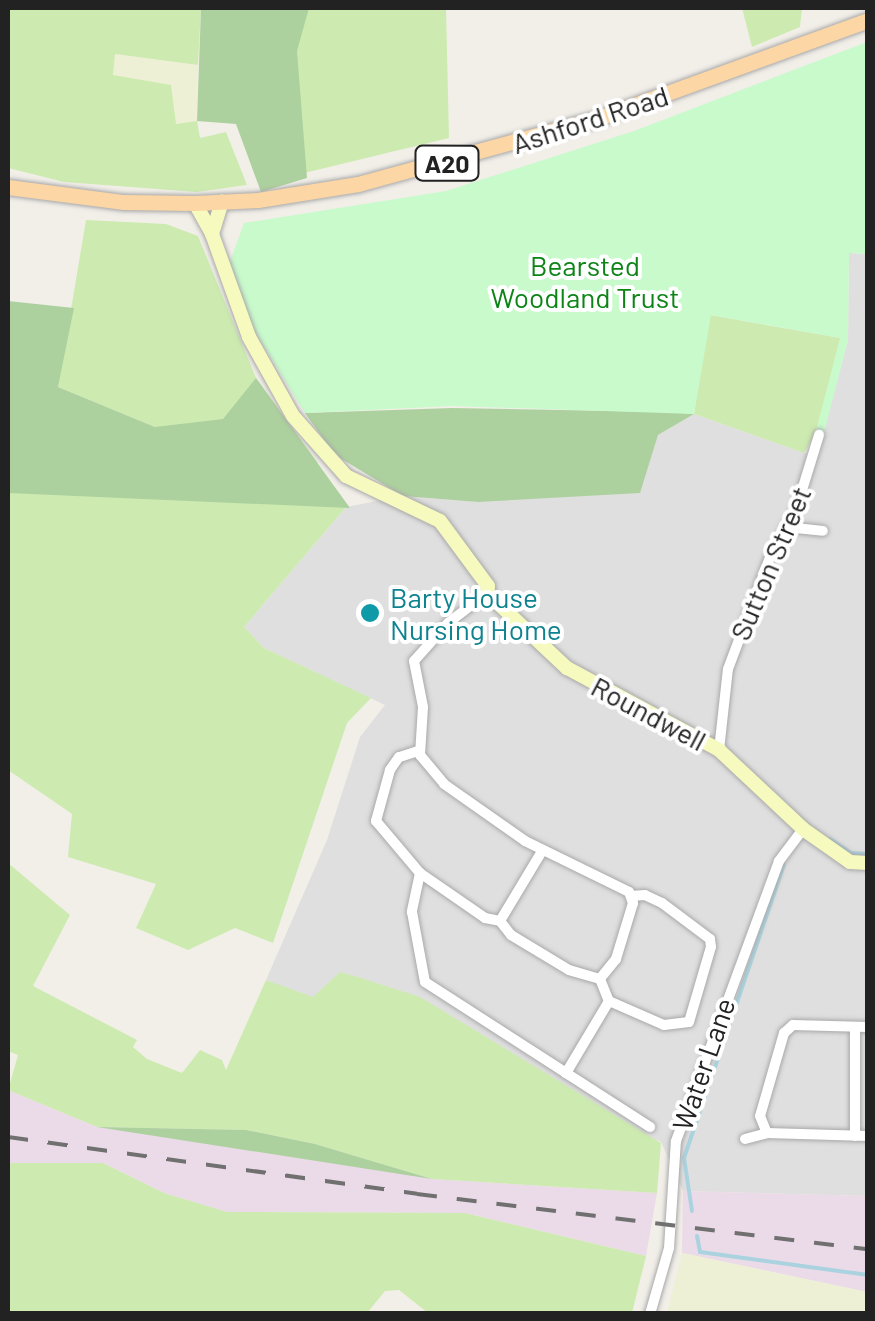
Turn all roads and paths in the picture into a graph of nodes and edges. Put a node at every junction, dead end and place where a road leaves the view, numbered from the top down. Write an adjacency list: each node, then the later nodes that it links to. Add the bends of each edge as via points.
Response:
1 (868, 20): 3 (main road, Ashford Road / A20, via 491,152 358,184)
2 (8, 187): 4 (main road, Ashford Road / A20, via 124,202)
3 (222, 202): 4 (main road, Ashford Road / A20); 5 (street)
4 (195, 203): 5 (street, Roundwell)
5 (212, 234): 9 (street, Roundwell, via 249,337 293,416 346,476 440,522)
6 (819, 436): 7 (street, Sutton Street)
7 (786, 528): 8 (street); 11 (street, Sutton Street, via 728,669)
8 (823, 531)
9 (487, 593): 10 (street, via 414,660 423,708); 11 (street, Roundwell, via 567,668)
10 (418, 750): 13 (street, via 444,784); 15 (street, via 394,763 375,813)
11 (720, 750): 12 (street, Roundwell)
12 (803, 829): 14 (street, Roundwell, via 850,862); 27 (street, Water Lane, via 778,861 676,1141 670,1248)
13 (542, 851): 16 (street, via 612,880); 17 (street)
14 (868, 863)
15 (420, 872): 17 (street); 22 (street, via 412,912 425,982)
16 (631, 896): 18 (street, via 616,959); 19 (street, via 672,908 712,947 686,1024 655,1022)
17 (500, 922): 18 (street, via 569,970)
18 (600, 979): 19 (street)
19 (609, 1001): 22 (street)
20 (855, 1027): 21 (street); 24 (street, via 793,1025 784,1033 760,1116); 25 (street)
21 (868, 1027)
22 (566, 1073): 23 (street)
23 (650, 1127)
24 (767, 1134): 25 (street); 26 (street)
25 (861, 1136)
26 (745, 1139)
27 (650, 1314)

